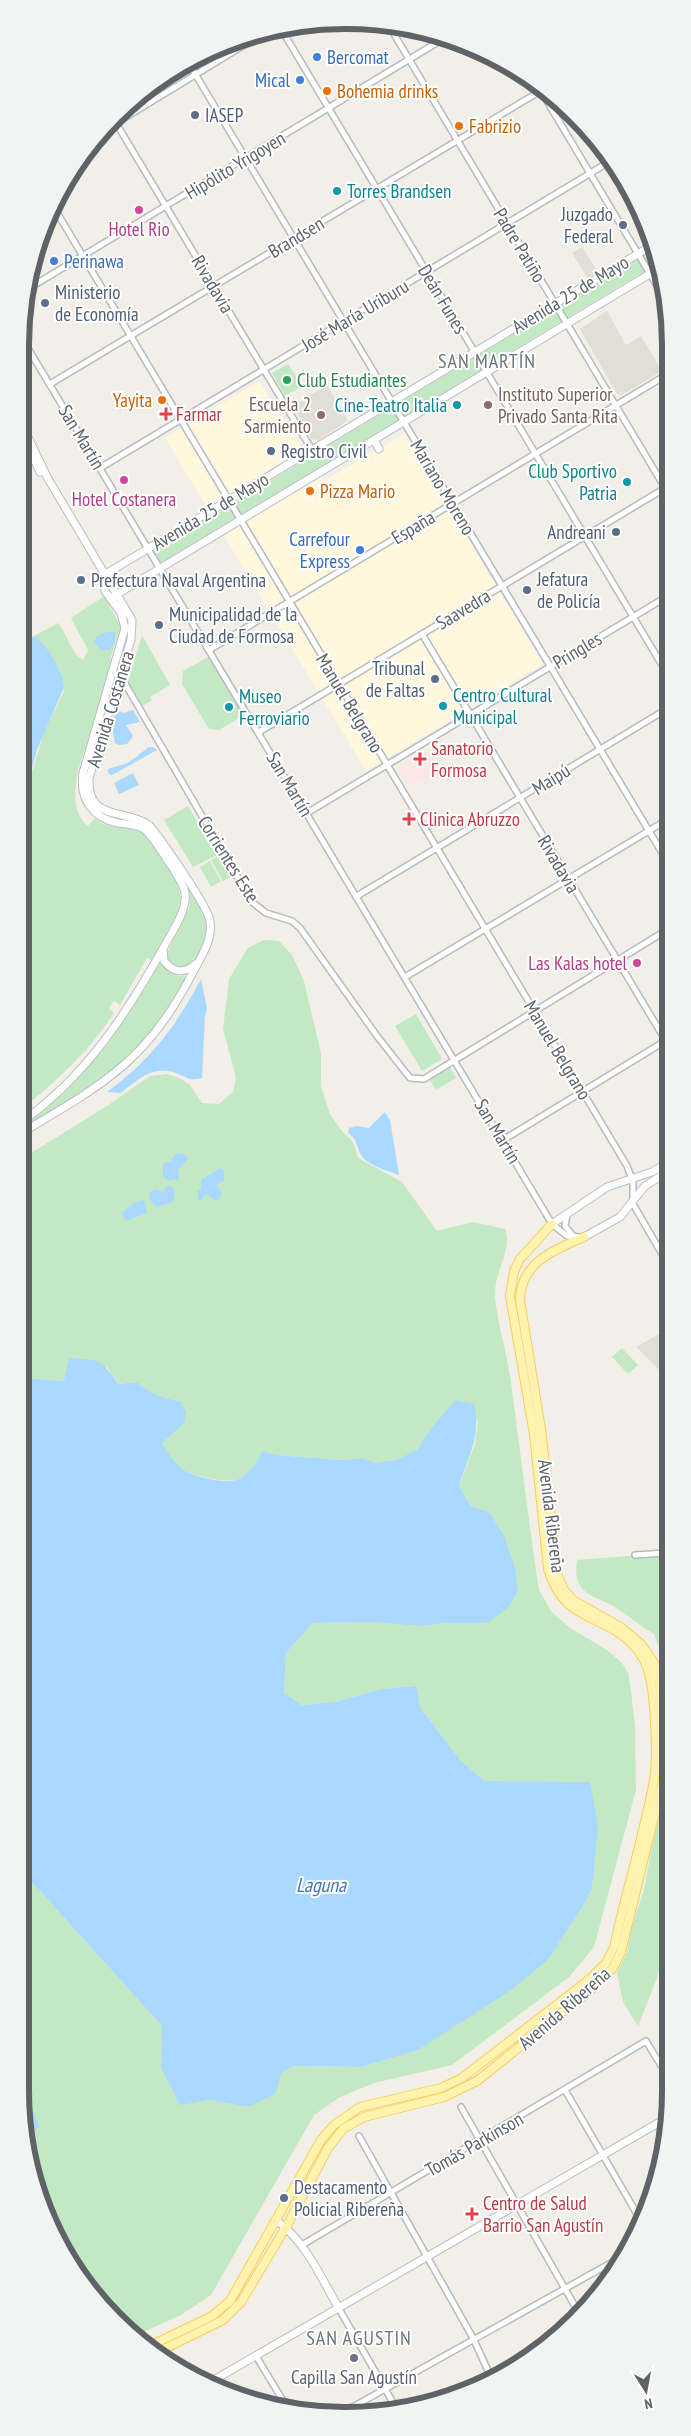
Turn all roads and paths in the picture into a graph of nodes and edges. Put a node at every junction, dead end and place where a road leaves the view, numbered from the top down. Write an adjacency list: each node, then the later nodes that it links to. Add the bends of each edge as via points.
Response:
1 (393, 32): 5 (street, Padre Patiño)
2 (285, 35): 10 (street, Deán Funes)
3 (437, 43): 5 (street, Hipólito Yrigoyen)
4 (242, 47): 7 (street)
5 (409, 60): 10 (street, Hipólito Yrigoyen); 13 (street, Padre Patiño)
6 (192, 68): 7 (street, Mariano Moreno)
7 (196, 75): 11 (street); 14 (street, Mariano Moreno)
8 (535, 92): 13 (street, Brandsen)
9 (547, 102): 16 (street)
10 (329, 108): 14 (street, Hipólito Yrigoyen); 17 (street, Deán Funes)
11 (134, 110)
12 (117, 127): 18 (street, Rivadavia)
13 (457, 140): 17 (street, Brandsen); 20 (street, Padre Patiño)
14 (246, 159): 18 (street, Hipólito Yrigoyen); 21 (street, Mariano Moreno)
15 (605, 164): 16 (street, José María Uriburu)
16 (590, 174): 20 (street, José María Uriburu); 23 (street)
17 (377, 188): 21 (street, Brandsen); 25 (street, Deán Funes)
18 (166, 206): 24 (street, Hipólito Yrigoyen); 30 (street, Rivadavia)
19 (57, 214): 24 (street, Manuel Belgrano)
20 (506, 223): 25 (street, José María Uriburu); 31 (street, Padre Patiño)
21 (294, 238): 30 (street, Brandsen); 32 (street, Mariano Moreno)
22 (646, 249): 23 (main road, Avenida 25 de Mayo)
23 (638, 253): 27 (street); 31 (main road, Avenida 25 de Mayo)
24 (82, 256): 29 (street, Hipólito Yrigoyen); 34 (street, Manuel Belgrano)
25 (427, 272): 32 (street, José María Uriburu); 36 (street, Deán Funes)
26 (653, 272): 27 (main road, Avenida 25 de Mayo)
27 (650, 274): 28 (street); 33 (main road, Avenida 25 de Mayo)
28 (656, 284)
29 (35, 285)
30 (214, 286): 34 (street, Brandsen); 37 (street, Rivadavia)
31 (555, 303): 33 (street, Padre Patiño); 36 (main road, Avenida 25 de Mayo)
32 (344, 321): 37 (street, José María Uriburu); 41 (street, Mariano Moreno)
33 (567, 324): 38 (main road, Avenida 25 de Mayo); 42 (street, Padre Patiño)
34 (130, 336): 40 (street, Brandsen); 43 (street, Manuel Belgrano)
35 (29, 350): 40 (street, San Martín)
36 (475, 352): 38 (street, Deán Funes); 41 (main road, Avenida 25 de Mayo)
37 (264, 369): 43 (street, José María Uriburu); 49 (street, Rivadavia)
38 (487, 372): 44 (main road, Avenida 25 de Mayo); 50 (street, Deán Funes)
39 (662, 378): 42 (street, España)
40 (50, 384): 51 (street, San Martín)
41 (392, 402): 44 (street, Mariano Moreno); 49 (main road, Avenida 25 de Mayo)
42 (615, 406): 50 (street, España); 52 (street, Padre Patiño)
43 (179, 420): 51 (street, José María Uriburu); 54 (street, Manuel Belgrano)
44 (404, 422): 46 (main road, Avenida 25 de Mayo); 55 (street, Mariano Moreno)
45 (29, 438): 60 (main road, Avenida Costanera)
46 (374, 440): 48 (main road); 56 (main road, Avenida 25 de Mayo)
47 (29, 448): 60 (main road, Avenida Costanera, via 43,480)
48 (379, 449)
49 (312, 450): 54 (main road, Avenida 25 de Mayo)
50 (536, 453): 55 (street, España); 57 (street, Deán Funes)
51 (100, 468): 58 (street, San Martín)
52 (662, 481)
53 (662, 492): 57 (street, Saavedra)
54 (228, 500): 56 (street, Manuel Belgrano); 58 (main road, Avenida 25 de Mayo)
55 (453, 503): 61 (street, Mariano Moreno); 64 (street, España)
56 (240, 520): 59 (main road, Avenida 25 de Mayo); 64 (street, Manuel Belgrano)
57 (585, 537): 61 (street, Saavedra); 65 (street, Deán Funes)
58 (149, 548): 59 (street, San Martín); 60 (main road, Avenida 25 de Mayo)
59 (161, 568): 62 (main road, Avenida 25 de Mayo); 67 (street, San Martín)
60 (103, 577): 62 (main road, Avenida Costanera)
61 (502, 586): 66 (street, Saavedra); 69 (street, Mariano Moreno)
62 (114, 596): 70 (main road, Avenida Costanera, via 125,628)
63 (662, 600): 65 (street, Pringles)
64 (289, 602): 67 (street, España); 71 (street, Manuel Belgrano)
65 (633, 617): 68 (street, Deán Funes); 69 (street, Pringles)
66 (422, 634): 71 (street, Saavedra); 73 (street, Rivadavia)
67 (210, 650): 74 (street, San Martín)
68 (662, 665)
69 (550, 666): 73 (street, Pringles); 75 (street, Mariano Moreno)
70 (117, 674): 87 (main road, Avenida Costanera, via 83,773 82,786 86,801 95,812 109,820 145,830 181,881 185,892 184,906); 89 (main road, Avenida Costanera, via 89,778 90,794 101,809 149,825 206,908 210,934); 94 (street, Corrientes Este, via 252,902 266,913 292,921 300,928 410,1078 424,1079)
71 (338, 684): 74 (street, Saavedra); 76 (street, Manuel Belgrano)
72 (662, 713): 75 (street, Maipú)
73 (470, 715): 76 (street, Pringles); 77 (street, Rivadavia)
74 (258, 732): 78 (street, San Martín)
75 (600, 749): 77 (street, Maipú); 80 (street, Mariano Moreno)
76 (386, 764): 78 (street, Pringles); 81 (street, Manuel Belgrano)
77 (519, 798): 81 (street, Maipú); 83 (street, Rivadavia)
78 (306, 813): 84 (street, San Martín)
79 (662, 823): 80 (street)
80 (649, 830): 82 (street, Mariano Moreno); 83 (street)
81 (436, 847): 84 (street, Maipú); 85 (street, Manuel Belgrano)
82 (662, 853)
83 (568, 879): 85 (street); 88 (street, Rivadavia)
84 (357, 896): 90 (street, San Martín)
85 (485, 928): 90 (street); 91 (street, Manuel Belgrano)
86 (662, 933): 88 (street, Corrientes Este)
87 (164, 947): 89 (main road, via 164,961 173,970 185,971); 96 (main road, Avenida Costanera, via 134,1001 104,1042 64,1088)
88 (617, 961): 91 (street, Corrientes Este); 92 (street, Rivadavia)
89 (198, 963): 97 (main road, Avenida Costanera, via 172,1012 128,1063 86,1095)
90 (405, 976): 94 (street, San Martín)
91 (534, 1010): 94 (street, Corrientes Este); 95 (street, Manuel Belgrano)
92 (662, 1034)
93 (662, 1043): 95 (street)
94 (455, 1059): 98 (street, San Martín)
95 (582, 1091): 98 (street); 100 (street, Manuel Belgrano)
96 (29, 1116)
97 (29, 1128)
98 (503, 1140): 103 (street, San Martín)
99 (661, 1172): 100 (main road); 101 (main road, via 645,1186)
100 (632, 1178): 101 (street, Manuel Belgrano); 102 (main road, via 607,1187)
101 (633, 1204): 105 (main road, via 620,1217); 106 (street)
102 (567, 1214): 103 (main road); 104 (street, via 565,1226)
103 (552, 1224): 104 (street, via 561,1233); 121 (main road, Avenida Ribereña, via 520,1258 510,1296 534,1434 548,1569 556,1589 572,1608 626,1638 639,1652 650,1675 653,1707 654,1779 614,1947 606,1963 590,1979 462,2078 441,2088 360,2107 342,2117 321,2140)
104 (574, 1237): 105 (street)
105 (584, 1237): 109 (main road, Avenida Ribereña, via 548,1253 533,1266 522,1283 520,1300 542,1439 558,1577 573,1600 622,1628 642,1644 654,1663 660,1685)
106 (662, 1254)
107 (662, 1553): 108 (street)
108 (635, 1555)
109 (662, 1748)
110 (662, 1784): 122 (main road, Avenida Ribereña, via 621,1952 612,1968 592,1989 477,2081 444,2098 364,2116 343,2129 328,2148)
111 (662, 2067): 112 (street, Tomás Parkinson, via 646,2041)
112 (565, 2090): 116 (street, Tomás Parkinson); 117 (street)
113 (461, 2107): 116 (street)
114 (661, 2121): 117 (main road)
115 (359, 2136): 118 (street)
116 (481, 2140): 118 (street, Tomás Parkinson); 119 (street)
117 (604, 2155): 119 (main road); 120 (street)
118 (391, 2192): 123 (street, Tomás Parkinson); 124 (street)
119 (518, 2204): 124 (main road); 126 (street)
120 (637, 2214)
121 (276, 2220): 122 (main road); 130 (main road, Avenida Ribereña, via 230,2301 212,2316)
122 (286, 2227): 123 (main road); 131 (main road, Avenida Ribereña, via 233,2312 206,2330)
123 (302, 2245): 127 (main road)
124 (426, 2256): 127 (main road); 129 (street)
125 (611, 2263): 126 (street)
126 (565, 2288): 128 (street); 129 (street)
127 (338, 2307): 132 (main road); 135 (street)
128 (576, 2307)
129 (473, 2338): 133 (street); 135 (street)
130 (155, 2343)
131 (163, 2349)
132 (256, 2356): 134 (main road); 136 (street)
133 (489, 2373)
134 (215, 2379)
135 (386, 2389): 137 (street); 138 (street)
136 (283, 2401)
137 (394, 2404)
138 (354, 2407)

